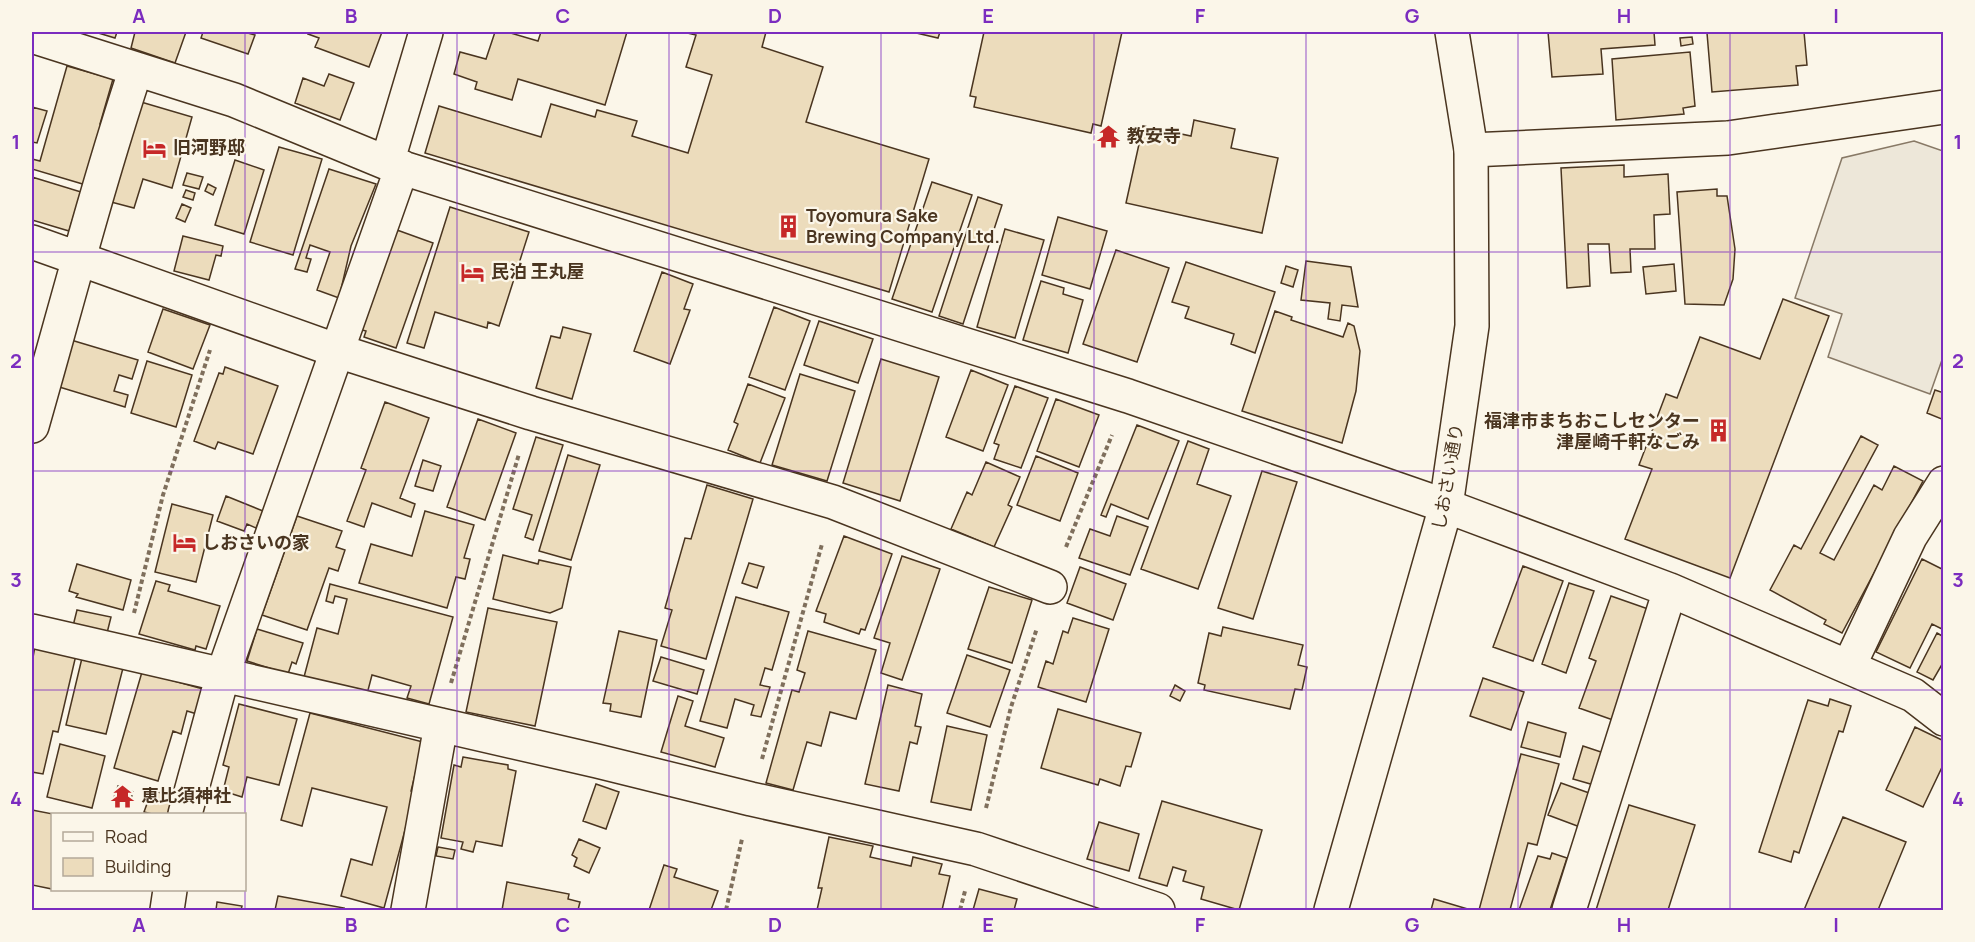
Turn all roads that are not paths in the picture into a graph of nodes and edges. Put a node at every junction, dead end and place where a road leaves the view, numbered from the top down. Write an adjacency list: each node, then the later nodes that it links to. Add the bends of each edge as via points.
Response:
1 (426, 32): 7 (street)
2 (1452, 32): 6 (street, しおさい通り)
3 (32, 36): 4 (street)
4 (136, 69): 7 (street, via 234,100); 9 (street, via 105,161)
5 (1944, 107): 6 (street, via 1728,138)
6 (1471, 150): 13 (street, しおさい通り, via 1472,326)
7 (394, 165): 10 (street); 13 (street, via 1128,396)
8 (32, 242): 9 (street)
9 (80, 259): 10 (street); 11 (street)
10 (338, 351): 14 (street, via 833,502); 18 (street)
11 (32, 426)
12 (1944, 483): 17 (street, via 1910,537)
13 (1446, 506): 15 (street); 26 (street, しおさい通り)
14 (1050, 587)
15 (1670, 590): 17 (street); 27 (street)
16 (32, 631): 18 (street)
17 (1849, 666): 19 (street, via 1913,695)
18 (223, 674): 20 (street); 21 (street)
19 (1944, 719)
20 (441, 725): 24 (street); 25 (street, via 975,849)
21 (185, 813)
22 (170, 891): 23 (street)
23 (167, 910)
24 (408, 910)
25 (1158, 910)
26 (1331, 910)
27 (1569, 910)

